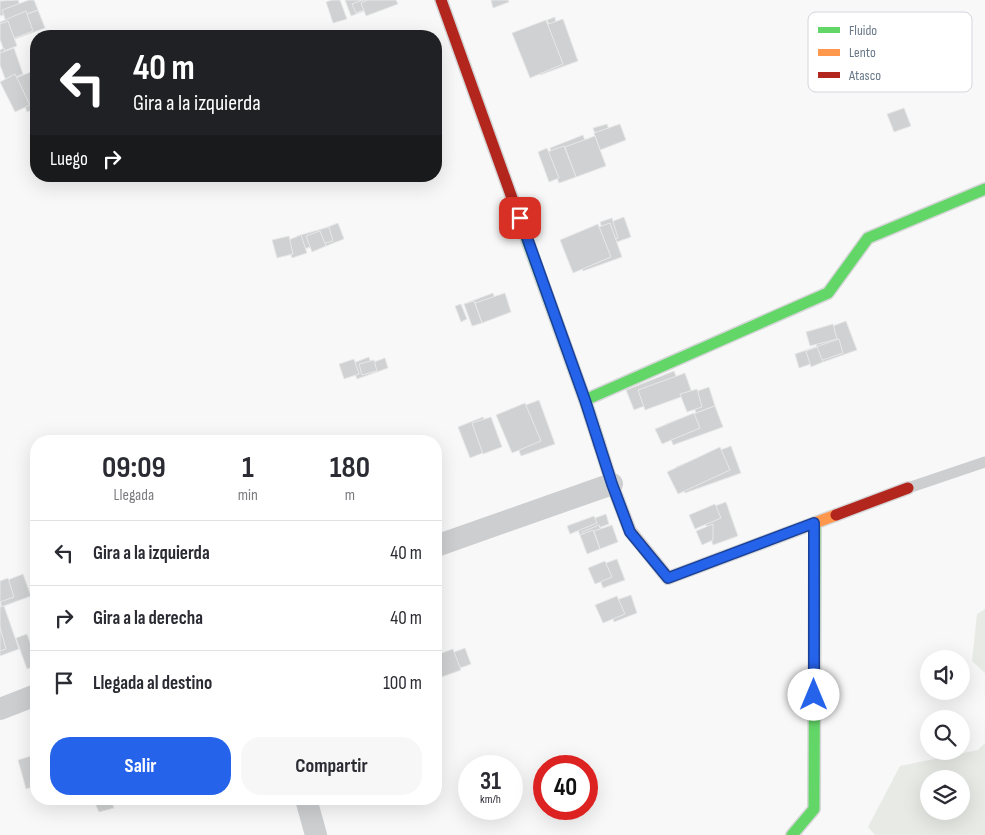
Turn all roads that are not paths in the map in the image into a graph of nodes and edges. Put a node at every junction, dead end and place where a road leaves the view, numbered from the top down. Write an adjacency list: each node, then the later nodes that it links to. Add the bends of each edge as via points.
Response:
1 (441, 0): 3 (street)
2 (985, 189): 3 (street, via 868,238 828,293)
3 (585, 400): 5 (street)
4 (985, 462): 6 (lane)
5 (612, 484): 7 (street, via 630,532 668,578); 8 (street)
6 (908, 488): 7 (street)
7 (814, 523): 13 (street, via 814,809)
8 (442, 544)
9 (30, 697): 10 (street)
10 (0, 709)
11 (308, 805): 12 (street)
12 (316, 835)
13 (792, 835)

